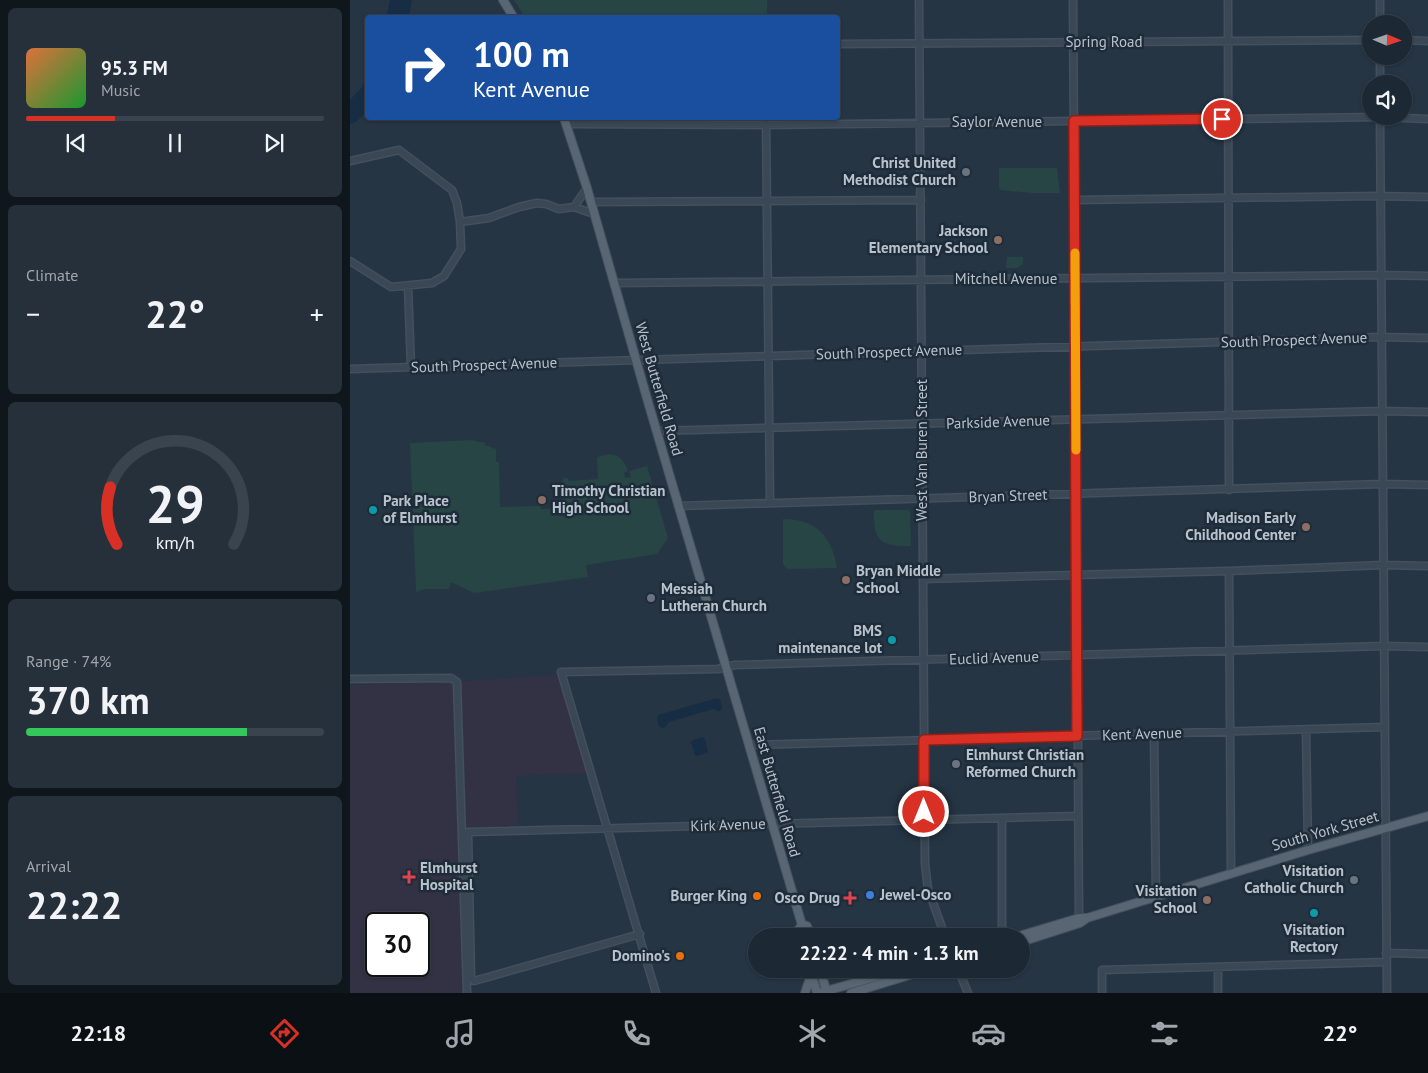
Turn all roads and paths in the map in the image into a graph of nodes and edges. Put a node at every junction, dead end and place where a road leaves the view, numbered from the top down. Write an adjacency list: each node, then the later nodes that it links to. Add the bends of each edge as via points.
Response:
1 (503, 0): 6 (main road)
2 (919, 0): 13 (street, West Van Buren Street)
3 (1074, 0): 11 (street)
4 (1228, 0): 12 (street)
5 (1380, 0): 7 (street)
6 (512, 15)
7 (1380, 15)
8 (1362, 40): 12 (street, Spring Road)
9 (1412, 40): 10 (street)
10 (1428, 41)
11 (1073, 42): 12 (street, Spring Road); 13 (street, Spring Road); 21 (street)
12 (1228, 42): 17 (street)
13 (919, 43): 14 (street, Spring Road); 22 (street, West Van Buren Street)
14 (840, 44)
15 (1362, 117): 17 (street, Saylor Avenue)
16 (1412, 118): 18 (street, Saylor Avenue)
17 (1227, 119): 21 (street, Saylor Avenue); 27 (street)
18 (1428, 119)
19 (565, 121): 20 (street, Saylor Avenue); 25 (main road, West Butterfield Road)
20 (766, 121): 22 (street, Saylor Avenue); 31 (street)
21 (1074, 121): 22 (street, Saylor Avenue); 30 (street)
22 (920, 122): 29 (street, West Van Buren Street)
23 (1380, 125): 26 (street)
24 (350, 161): 35 (street, via 399,150 452,190)
25 (587, 188): 32 (main road, West Butterfield Road); 33 (street)
26 (1381, 196): 27 (street); 28 (street); 37 (street)
27 (1228, 197): 30 (street); 39 (street)
28 (1428, 197)
29 (920, 200): 31 (street); 41 (street, West Van Buren Street)
30 (1074, 200): 40 (street)
31 (766, 201): 32 (street); 42 (street)
32 (591, 202): 34 (main road, West Butterfield Road)
33 (574, 207): 34 (street); 35 (street, via 559,210 546,204 529,204 489,218)
34 (594, 214): 43 (main road, West Butterfield Road)
35 (460, 222): 44 (street, via 461,249 444,276 432,283)
36 (350, 261): 44 (street, via 391,288)
37 (1382, 275): 38 (street, Mitchell Avenue); 39 (street, Mitchell Avenue); 45 (street)
38 (1428, 276)
39 (1228, 277): 40 (street, Mitchell Avenue); 47 (street)
40 (1075, 278): 41 (street, Mitchell Avenue); 48 (street)
41 (921, 279): 42 (street, Mitchell Avenue); 49 (street, West Van Buren Street)
42 (768, 282): 43 (street, Mitchell Avenue); 50 (street)
43 (614, 283): 51 (main road, West Butterfield Road)
44 (408, 286): 52 (street)
45 (1382, 337): 46 (street, South Prospect Avenue); 47 (street, South Prospect Avenue); 54 (street)
46 (1428, 338)
47 (1228, 342): 48 (street, South Prospect Avenue); 56 (street)
48 (1075, 346): 49 (street, South Prospect Avenue); 57 (street)
49 (921, 351): 50 (street, South Prospect Avenue); 58 (street, West Van Buren Street)
50 (767, 355): 51 (street, South Prospect Avenue); 59 (street)
51 (635, 359): 52 (street, South Prospect Avenue); 60 (main road, West Butterfield Road)
52 (411, 367): 53 (street, South Prospect Avenue)
53 (350, 369)
54 (1382, 410): 55 (street, Parkside Avenue); 56 (street, Parkside Avenue); 61 (street)
55 (1428, 412)
56 (1229, 415): 57 (street, Parkside Avenue); 63 (street)
57 (1076, 419): 58 (street, Parkside Avenue); 64 (street)
58 (922, 424): 59 (street, Parkside Avenue); 65 (street, West Van Buren Street)
59 (768, 428): 60 (street, Parkside Avenue); 66 (street)
60 (657, 431): 67 (main road, West Butterfield Road)
61 (1383, 484): 62 (street, Bryan Street); 63 (street, Bryan Street); 68 (street)
62 (1428, 485)
63 (1229, 490): 64 (street, Bryan Street)
64 (1076, 494): 65 (street, Bryan Street); 71 (street)
65 (922, 498): 66 (street, Bryan Street); 72 (street, West Van Buren Street)
66 (770, 502): 67 (street, Bryan Street)
67 (678, 506): 78 (main road, West Butterfield Road)
68 (1383, 565): 69 (street); 70 (street); 73 (street)
69 (1428, 566)
70 (1229, 571): 71 (street); 75 (street)
71 (1076, 575): 72 (street); 76 (street)
72 (923, 579): 77 (street, West Van Buren Street)
73 (1384, 646): 74 (street, Euclid Avenue); 75 (street, Euclid Avenue); 80 (street)
74 (1428, 648)
75 (1230, 651): 76 (street, Euclid Avenue); 82 (street)
76 (1077, 655): 77 (street, Euclid Avenue); 84 (street)
77 (924, 660): 78 (street, Euclid Avenue, via 735,665); 85 (street, West Van Buren Street)
78 (727, 668): 86 (main road, East Butterfield Road); 92 (street, Euclid Avenue, via 561,672)
79 (350, 680): 116 (street, via 451,678 458,686)
80 (1385, 728): 81 (street, Kent Avenue); 93 (street)
81 (1306, 730): 82 (street, Kent Avenue); 94 (street)
82 (1230, 732): 83 (street, Kent Avenue); 95 (street)
83 (1154, 734): 84 (street, Kent Avenue); 96 (street)
84 (1077, 736): 85 (street, Kent Avenue); 87 (street)
85 (924, 740): 86 (street, Kent Avenue); 90 (street, West Van Buren Street)
86 (749, 745): 91 (main road, East Butterfield Road)
87 (1077, 816): 89 (street, Kirk Avenue); 97 (street)
88 (1428, 816): 93 (main road, South York Street)
89 (1002, 818): 90 (street, Kirk Avenue); 102 (street)
90 (924, 820): 91 (street, Kirk Avenue); 101 (street, West Van Buren Street, via 928,889)
91 (772, 824): 92 (street, Kirk Avenue); 98 (main road, East Butterfield Road)
92 (608, 828): 104 (street); 104 (street, Kirk Avenue, via 468,832 471,978 474,981)
93 (1386, 828): 94 (main road, South York Street); 106 (street)
94 (1308, 850): 95 (main road, South York Street)
95 (1231, 874): 96 (main road, South York Street)
96 (1156, 897): 97 (main road, South York Street)
97 (1083, 918): 103 (main road, South York Street); 105 (main road, South York Street, via 1080,924)
98 (802, 925): 99 (main road, East Butterfield Road); 100 (main road, East Butterfield Road)
99 (800, 928)
100 (808, 928)
101 (943, 928)
102 (1002, 928)
103 (1030, 933)
104 (640, 934): 117 (street)
105 (1030, 939)
106 (1386, 953): 107 (street); 108 (street)
107 (1428, 954)
108 (1386, 962): 109 (street); 124 (street)
109 (1218, 967): 122 (street, via 1102,970); 123 (street)
110 (808, 978): 118 (main road)
111 (814, 978): 119 (main road)
112 (821, 978): 119 (main road)
113 (873, 978): 119 (main road)
114 (900, 978): 120 (main road)
115 (962, 978): 121 (street)
116 (467, 993)
117 (656, 993)
118 (805, 993)
119 (822, 993)
120 (851, 993)
121 (968, 993)
122 (1102, 993)
123 (1218, 993)
124 (1387, 993)

